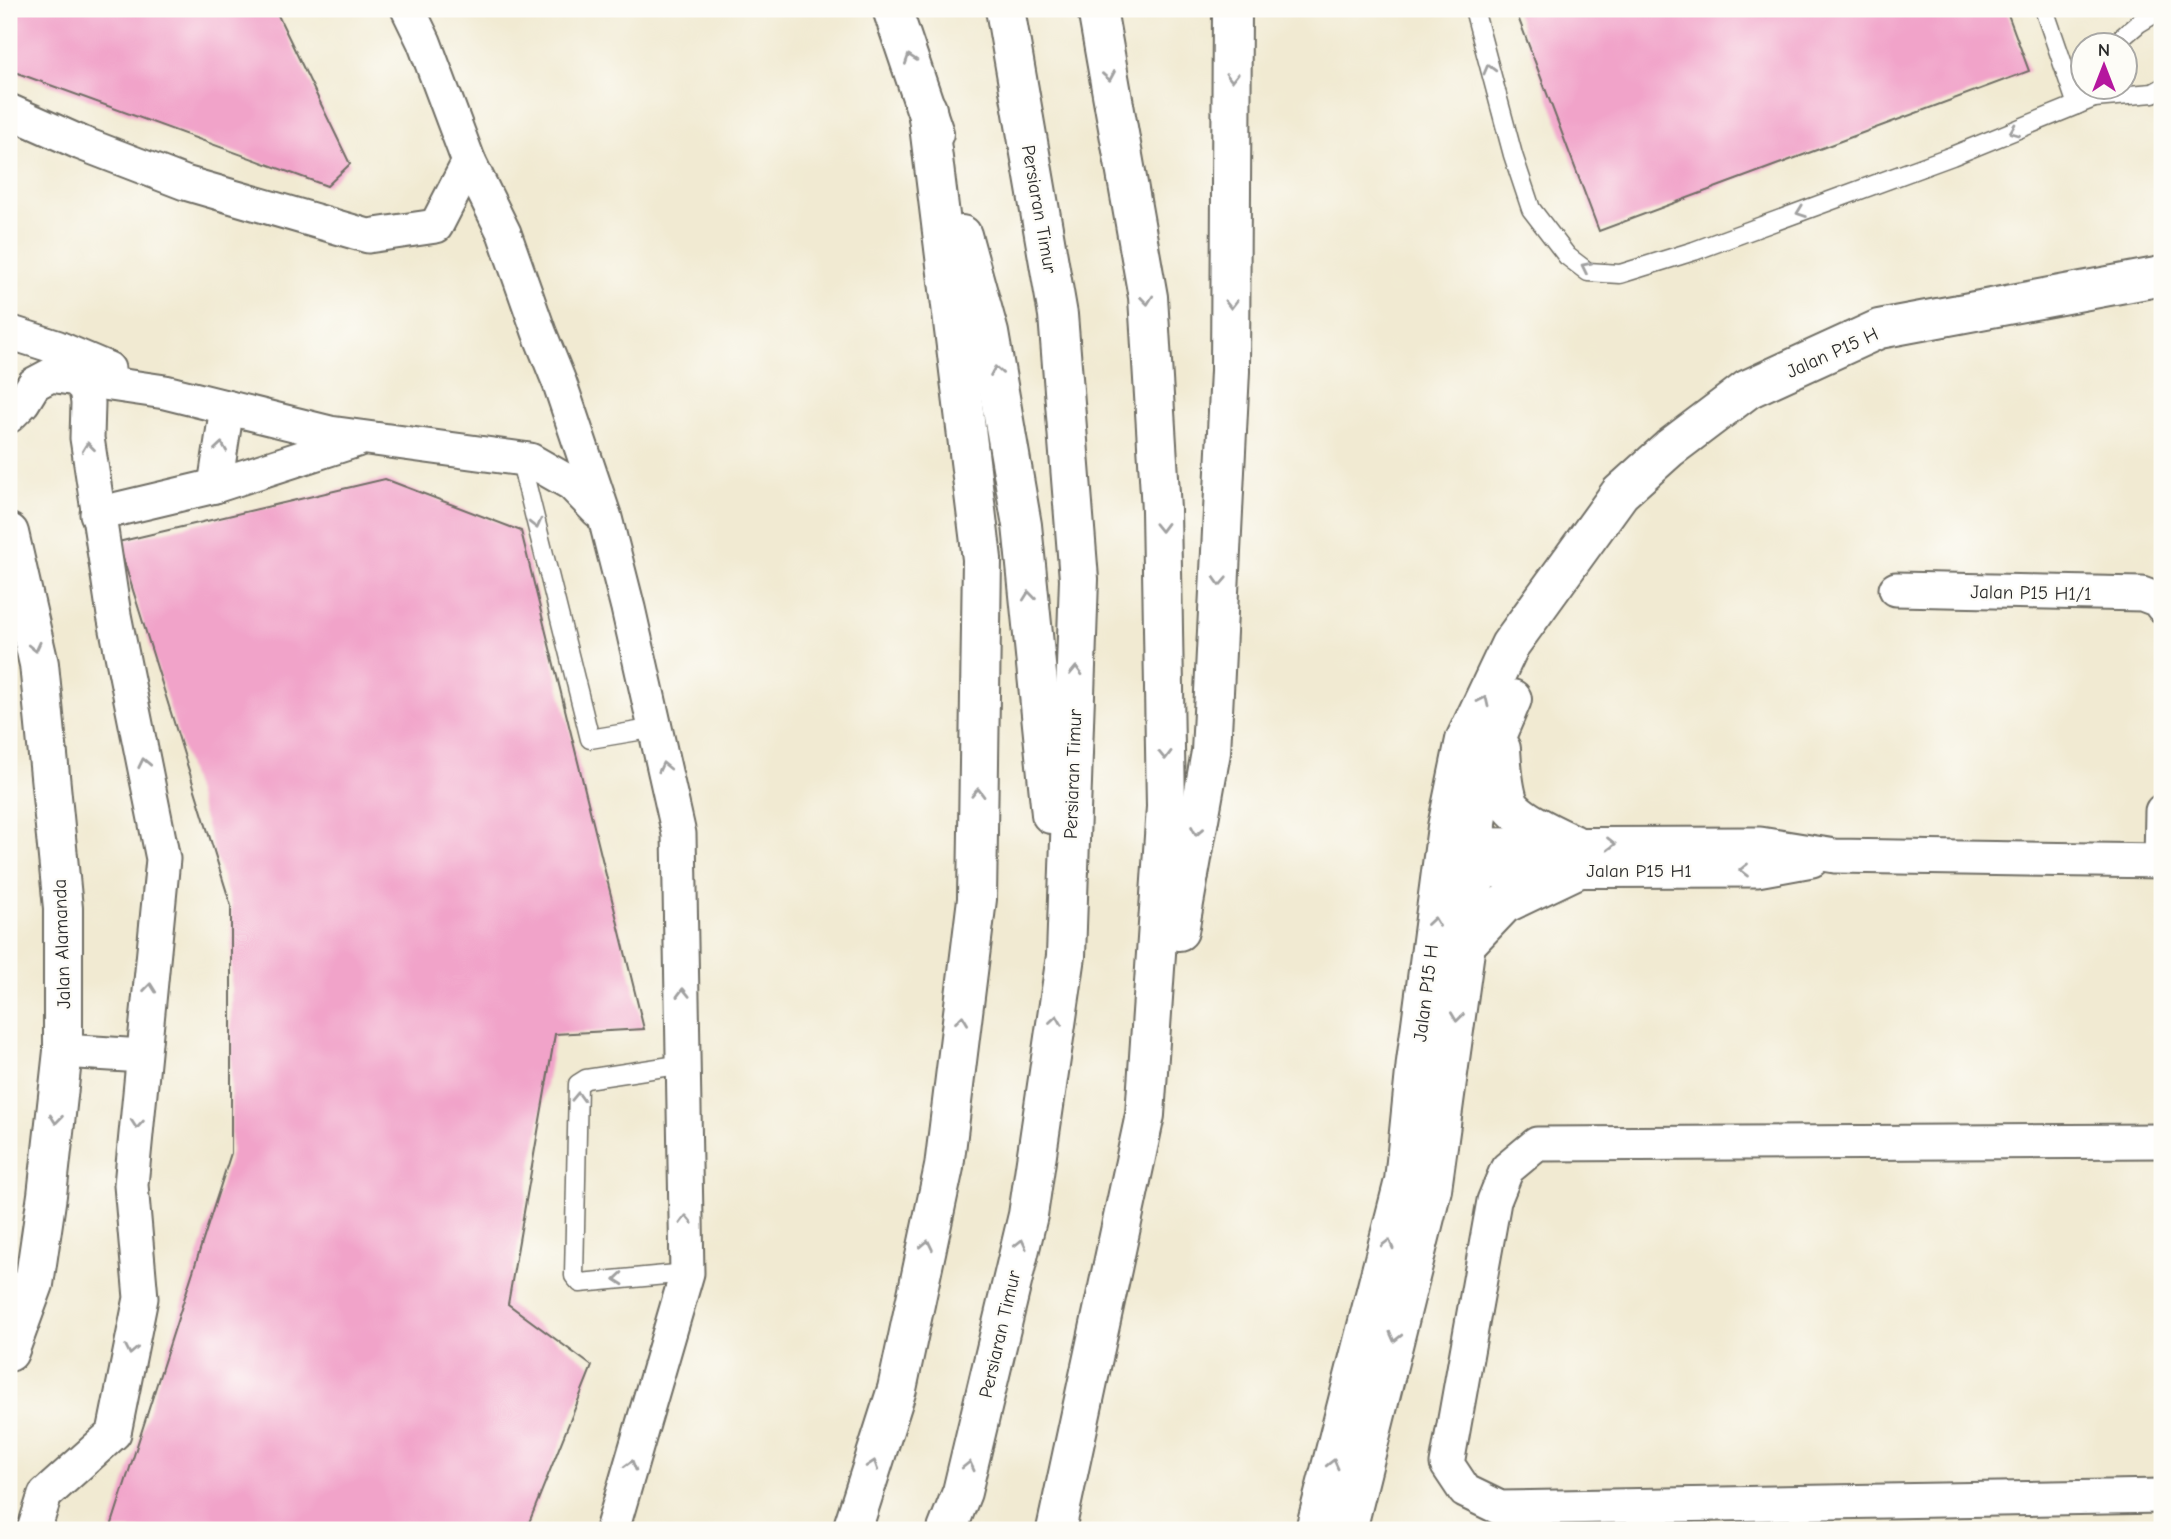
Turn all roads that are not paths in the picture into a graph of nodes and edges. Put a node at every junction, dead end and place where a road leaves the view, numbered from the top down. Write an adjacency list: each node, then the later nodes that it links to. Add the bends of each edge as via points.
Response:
1 (408, 9): 16 (street)
2 (892, 9): 14 (main road, one-way to 2)
3 (1005, 9): 40 (main road, Persiaran Timur, one-way to 3, via 1079,579 1058,315)
4 (1097, 9): 44 (main road, one-way to 44, via 1148,297 1161,510 1166,807)
5 (1232, 9): 44 (main road, one-way to 44, via 1230,371 1211,752)
6 (1474, 9): 13 (lane, one-way to 6, via 1952,156 1694,251 1620,274 1588,272 1567,256 1531,209)
7 (2044, 9): 10 (lane)
8 (2162, 9): 9 (lane)
9 (2128, 32)
10 (2070, 60)
11 (2162, 88): 12 (lane)
12 (2140, 94)
13 (2077, 102)
14 (928, 109): 40 (main road, one-way to 14, via 1022,525 989,333); 52 (main road, one-way to 14, via 897,1389 944,1167 976,899 982,559)
15 (9, 111): 16 (street, via 185,183 368,236 436,226)
16 (469, 162): 20 (street, via 504,233)
17 (2162, 276): 27 (main road, Jalan P15 H, via 1879,330 1748,389)
18 (9, 332): 21 (street)
19 (76, 379): 21 (street); 23 (street, via 51,375 34,384); 28 (street, one-way to 19, via 86,438 86,388)
20 (560, 384): 25 (street, via 556,438); 29 (street)
21 (165, 393): 22 (street)
22 (227, 407): 24 (street); 26 (street, one-way to 22)
23 (9, 416)
24 (364, 438): 25 (street); 26 (street)
25 (525, 459): 29 (street, via 572,484); 33 (lane, one-way to 33, via 590,739)
26 (215, 486): 28 (street)
27 (1620, 493): 34 (main road, Jalan P15 H, via 1524,669); 37 (main road, Jalan P15 H, one-way to 27, via 1465,740 1510,645)
28 (97, 514): 42 (street, one-way to 28, via 163,859)
29 (604, 518): 33 (street)
30 (9, 533): 41 (main road, Jalan Alamanda, one-way to 41, via 39,664 63,908)
31 (1896, 589): 32 (street, Jalan P15 H1/1, via 2142,594)
32 (2162, 606)
33 (656, 728): 43 (street, one-way to 33, via 679,834)
34 (1499, 730): 36 (main road, via 1510,806); 37 (main road, Jalan P15 H, via 1489,754 1477,822)
35 (2162, 811): 38 (street)
36 (1574, 857): 37 (street, Jalan P15 H1); 38 (street, Jalan P15 H1, via 1757,870 1835,856); 39 (main road, via 1504,904)
37 (1460, 858): 39 (main road, Jalan P15 H); 55 (main road, Jalan P15 H, one-way to 37, via 1404,1181 1416,1062)
38 (2162, 861)
39 (1466, 944): 56 (main road, Jalan P15 H, one-way to 56, via 1432,1189)
40 (1066, 957): 53 (main road, Persiaran Timur, one-way to 40, via 962,1492 1028,1215)
41 (63, 1051): 42 (street); 47 (main road, Jalan Alamanda, one-way to 47, via 47,1195)
42 (143, 1056): 50 (street, one-way to 50, via 131,1185 141,1298 114,1433 45,1495)
43 (684, 1064): 46 (street, one-way to 43); 46 (lane, one-way to 43, via 580,1283 573,1276 578,1084)
44 (1145, 1115): 54 (main road)
45 (2162, 1141): 49 (street, via 1536,1144 1507,1169 1494,1201 1447,1464 1465,1491 1500,1508)
46 (687, 1273): 51 (street, one-way to 46)
47 (21, 1282): 48 (main road, Jalan Alamanda)
48 (9, 1352)
49 (2162, 1496)
50 (34, 1530)
51 (612, 1530)
52 (852, 1530)
53 (947, 1530)
54 (1056, 1530)
55 (1315, 1530)
56 (1347, 1530)

